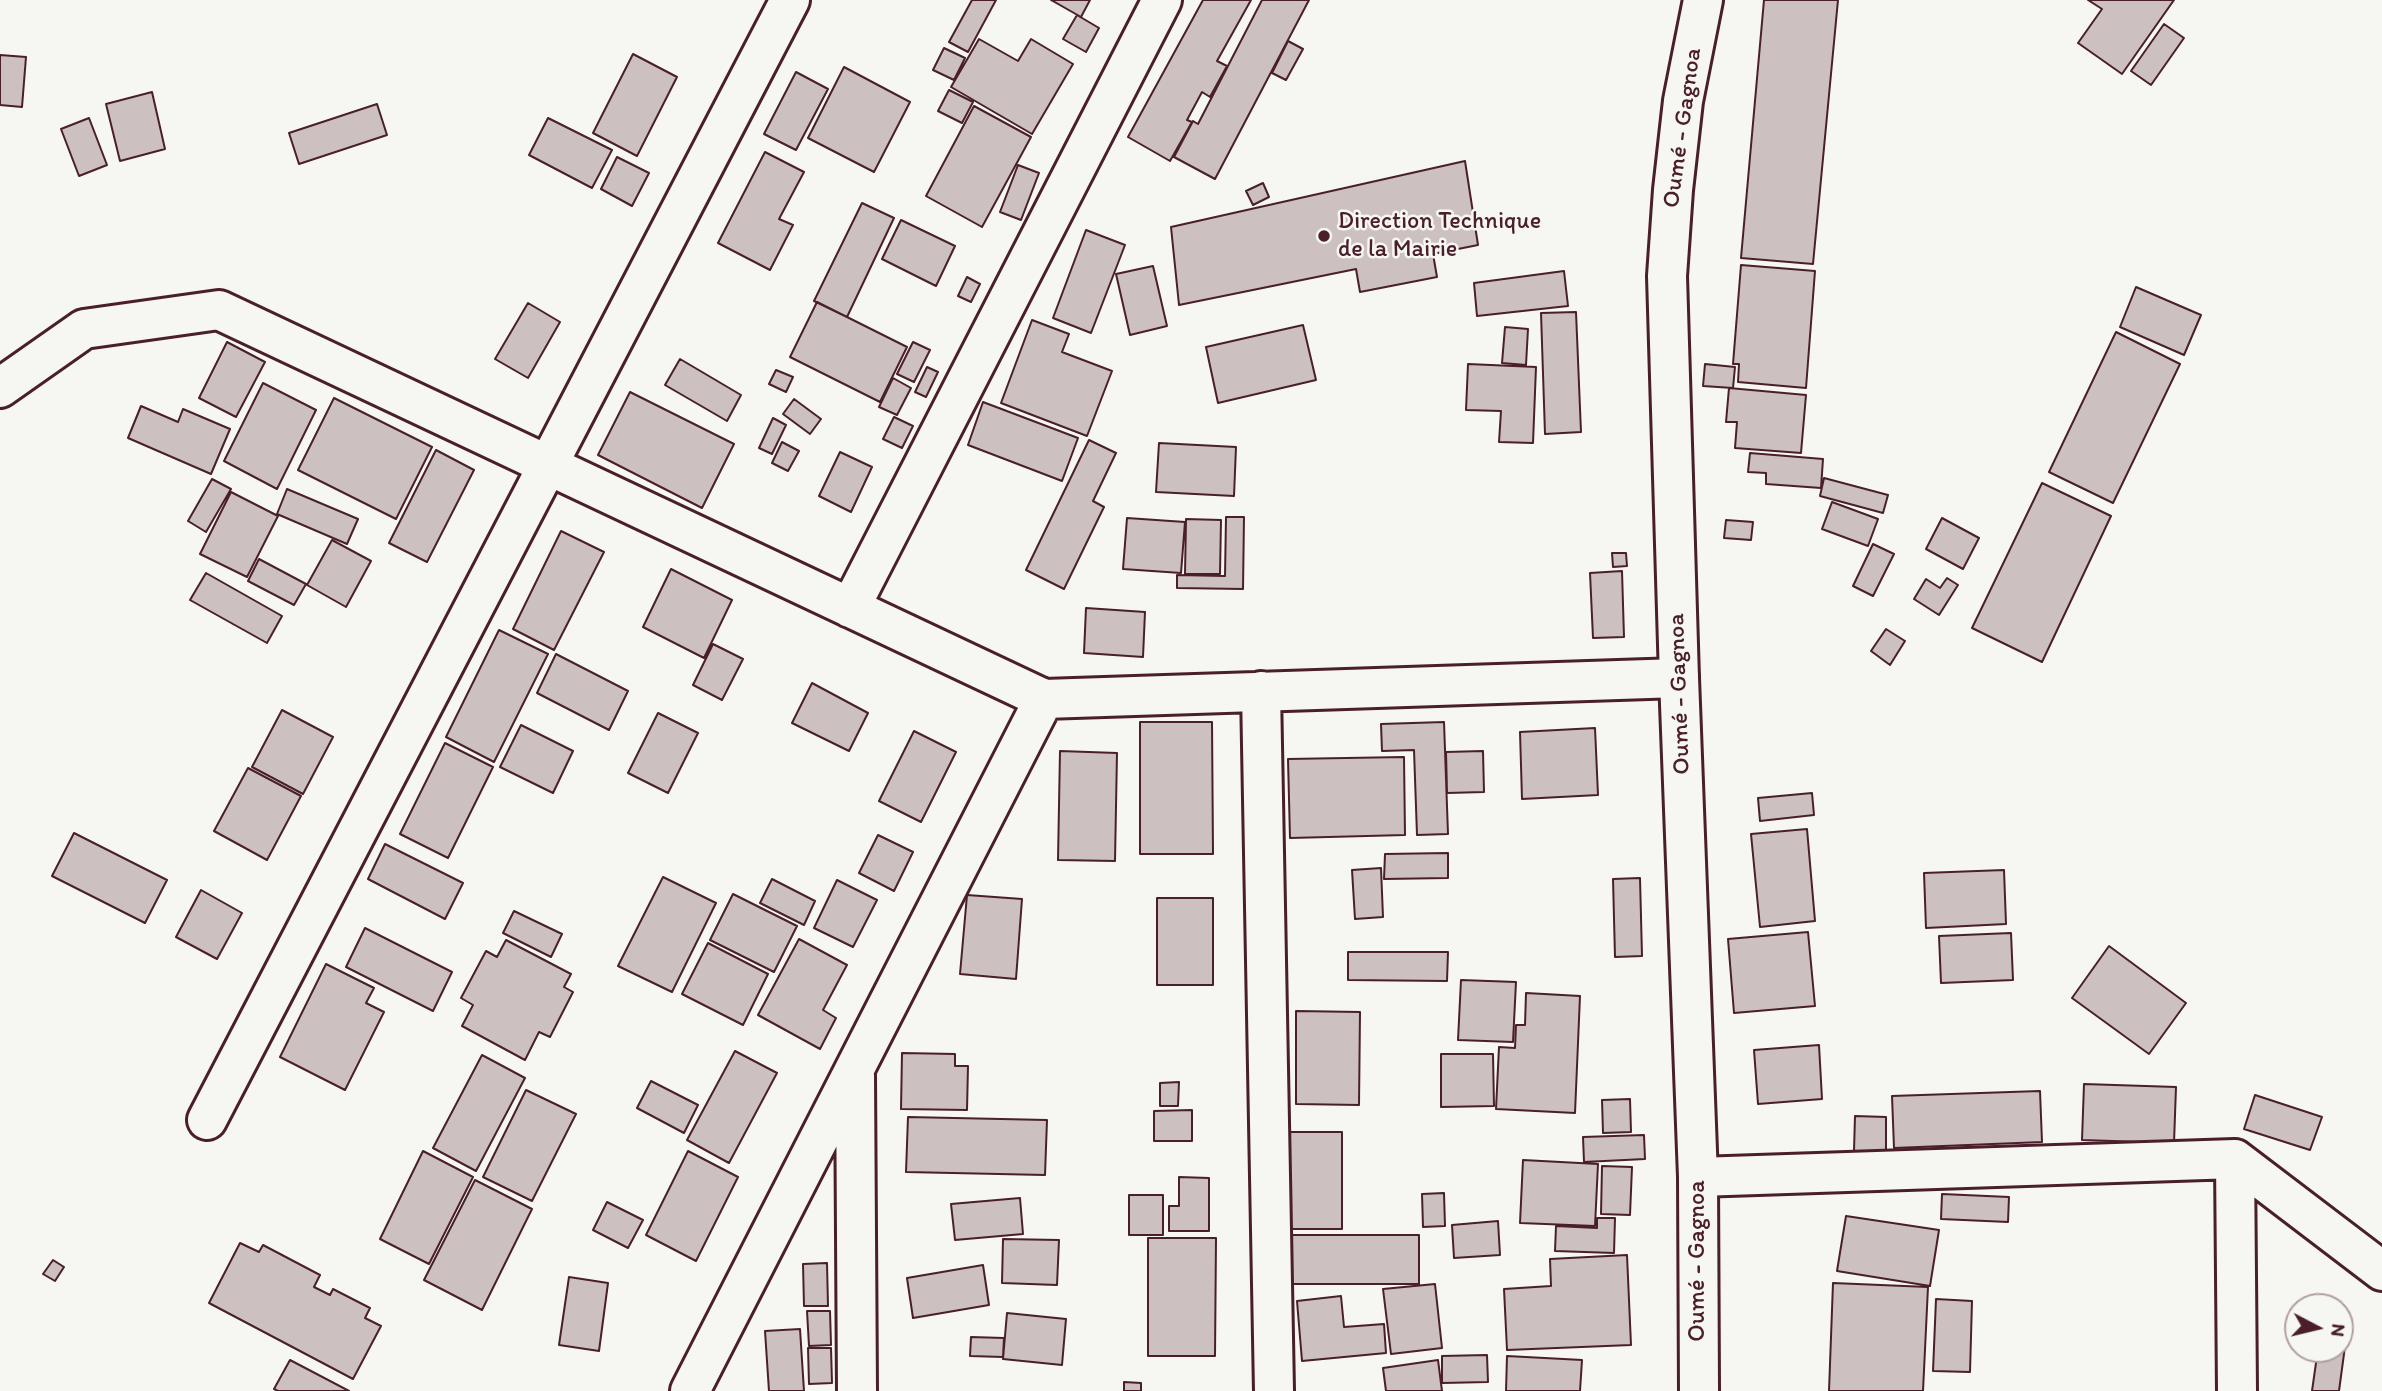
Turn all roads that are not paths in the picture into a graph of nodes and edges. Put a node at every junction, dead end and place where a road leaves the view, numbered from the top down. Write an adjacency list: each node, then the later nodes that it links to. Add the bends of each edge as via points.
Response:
1 (790, 0): 5 (street)
2 (1161, 0): 6 (street)
3 (1703, 0): 7 (street, Oumé - Gagnoa, via 1683,101 1667,276)
4 (0, 388): 5 (street, via 84,329 219,310)
5 (549, 465): 6 (street); 11 (street)
6 (850, 608): 9 (street)
7 (1679, 677): 8 (street); 13 (street, Oumé - Gagnoa)
8 (1261, 691): 9 (street); 17 (street)
9 (1044, 699): 10 (street)
10 (855, 1068): 15 (street); 16 (street)
11 (207, 1120)
12 (2235, 1159): 13 (street); 14 (street); 19 (street)
13 (1698, 1177): 18 (street, Oumé - Gagnoa)
14 (2382, 1271)
15 (690, 1391)
16 (857, 1391)
17 (1273, 1391)
18 (1699, 1391)
19 (2236, 1391)

